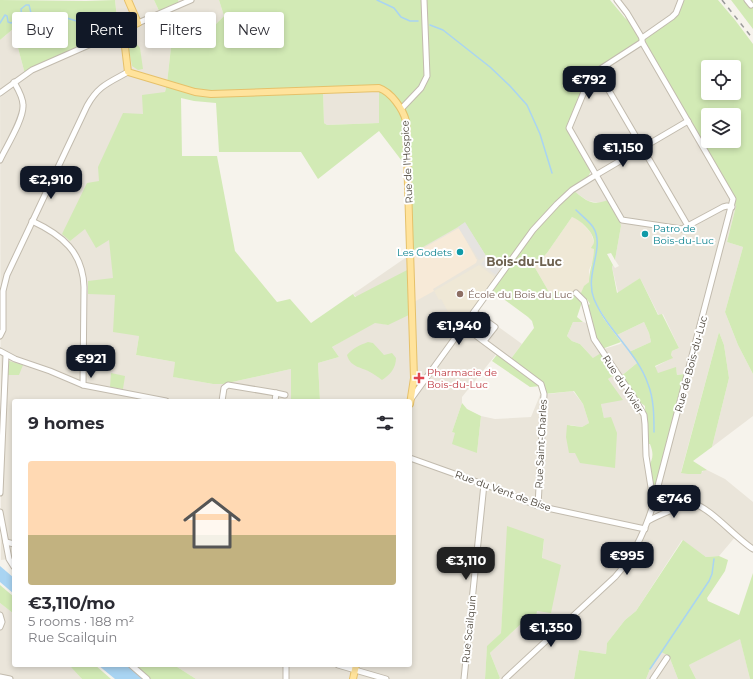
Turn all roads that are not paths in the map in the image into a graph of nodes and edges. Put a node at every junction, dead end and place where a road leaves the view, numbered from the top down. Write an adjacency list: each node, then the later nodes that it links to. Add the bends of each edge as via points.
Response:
1 (128, 0): 6 (main road)
2 (191, 0): 6 (street)
3 (424, 0): 14 (street, via 427,76 421,88)
4 (617, 0): 7 (street)
5 (681, 0): 7 (street, via 674,15)
6 (138, 23)
7 (642, 40): 10 (street); 15 (street)
8 (82, 48): 12 (street, via 32,70)
9 (125, 48): 11 (main road)
10 (597, 70): 16 (street); 18 (street, via 591,75 569,128)
11 (128, 72): 14 (main road, Rue de l'Hospice, via 210,94 379,88 385,90); 20 (street, via 102,86 94,94)
12 (14, 82): 13 (street); 17 (street, via 22,100 22,110 19,122)
13 (0, 93)
14 (402, 108): 35 (main road, Rue de l'Hospice, via 406,121 414,334 414,378)
15 (688, 121): 16 (street); 19 (street, Rue de Bois-du-Luc, via 733,199)
16 (642, 147): 18 (street); 21 (street)
17 (0, 160)
18 (596, 175): 21 (street, via 622,220 682,229); 23 (street, via 572,190 543,218)
19 (732, 207): 21 (street, via 722,207); 41 (street, Rue de Bois-du-Luc)
20 (32, 222): 25 (street, via 5,281 3,330); 29 (street, via 63,240 72,250 83,274)
21 (688, 226)
22 (576, 293): 41 (street, Rue du Vivier, via 584,301 594,339 644,415 646,456)
23 (474, 312): 24 (street); 26 (street, via 495,327)
24 (463, 326): 26 (street, Rue Saint-Charles); 36 (street)
25 (0, 336)
26 (484, 341): 42 (street, Rue Saint-Charles, via 543,386)
27 (0, 351): 28 (street)
28 (6, 355): 29 (street); 38 (street)
29 (83, 385): 32 (street)
30 (276, 393): 31 (street); 33 (street, via 228,385 224,388); 34 (street)
31 (286, 395)
32 (156, 399)
33 (222, 399)
34 (275, 399)
35 (410, 399)
36 (412, 399)
37 (412, 459): 39 (street, Rue du Vent de Bise)
38 (0, 479): 40 (street)
39 (484, 484): 42 (street, Rue du Vent de Bise); 62 (street, Rue Scailquin)
40 (0, 492)
41 (653, 505): 44 (street, Rue de Bois-du-Luc)
42 (538, 506): 45 (street, Rue du Vent de Bise)
43 (0, 512): 46 (street)
44 (648, 520): 45 (street, Rue de Bois-du-Luc); 48 (street, via 695,504 706,509)
45 (645, 529): 63 (street, Rue de Bois-du-Luc, via 628,560 615,577)
46 (6, 542): 47 (street); 49 (street)
47 (12, 544)
48 (753, 549)
49 (12, 563)
50 (0, 615): 51 (street)
51 (0, 627)
52 (667, 658): 64 (street)
53 (132, 667): 58 (street)
54 (286, 667): 59 (street)
55 (355, 668): 60 (main road); 61 (street)
56 (0, 677): 57 (street)
57 (10, 679)
58 (147, 679)
59 (286, 679)
60 (353, 679)
61 (386, 679)
62 (464, 679)
63 (505, 679)
64 (653, 679)

